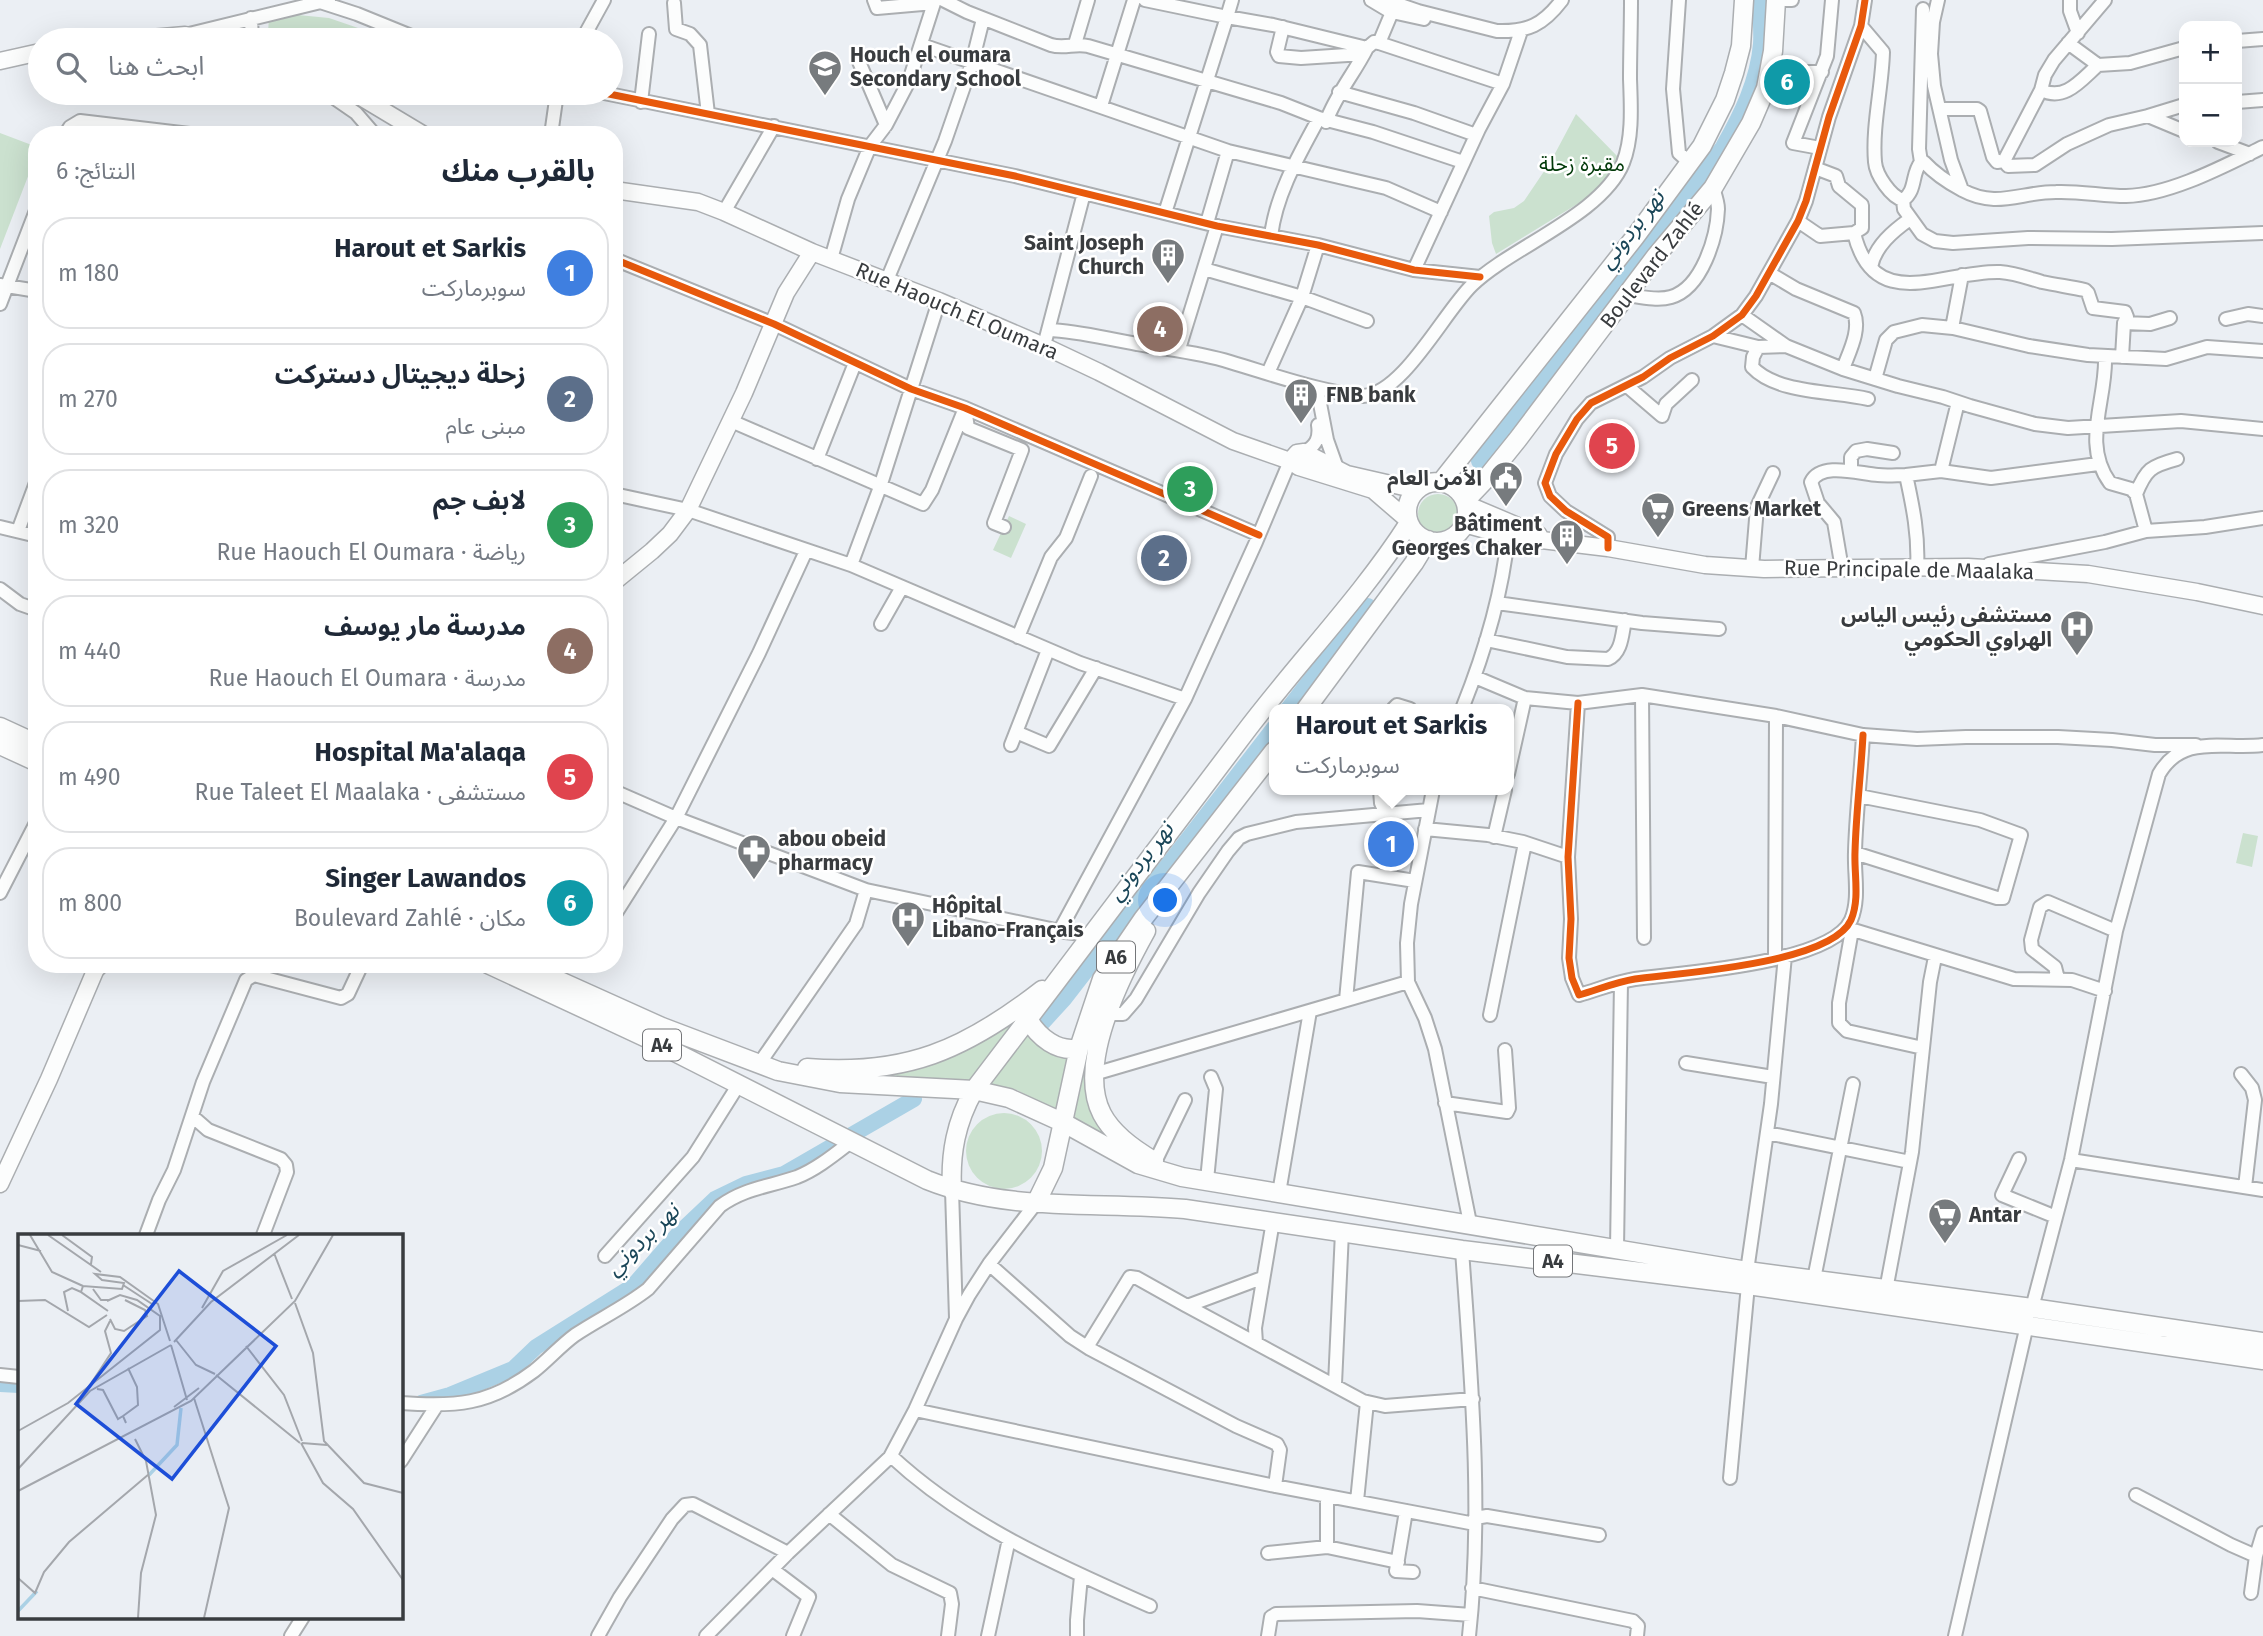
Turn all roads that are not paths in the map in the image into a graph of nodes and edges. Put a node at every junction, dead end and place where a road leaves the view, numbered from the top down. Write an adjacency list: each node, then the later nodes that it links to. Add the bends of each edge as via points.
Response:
1 (604, 0): 35 (street)
2 (874, 0): 21 (street, via 877,8)
3 (1088, 0): 42 (street)
4 (1134, 0): 46 (street)
5 (1146, 0): 23 (street)
6 (1232, 0): 26 (street)
7 (1371, 0): 24 (street)
8 (1562, 0): 36 (street, via 1542,22)
9 (1631, 0): 118 (street, via 1629,138 1623,164 1587,205)
10 (1679, 0): 90 (street, via 1673,89 1679,153)
11 (1744, 0): 90 (highway, Boulevard Zahlé, via 1741,46 1731,82 1712,128)
12 (1776, 0): 52 (highway, Boulevard Zahlé)
13 (1785, 0): 14 (street)
14 (1793, 0)
15 (1832, 0): 53 (street)
16 (1865, 0): 30 (street)
17 (1938, 0): 67 (street, via 1931,54)
18 (2070, 0): 37 (street)
19 (2105, 0): 37 (street)
20 (320, 1): 27 (street); 34 (street)
21 (937, 1): 28 (street); 43 (street)
22 (674, 3): 68 (street, via 676,29 690,34 700,45)
23 (1179, 3): 26 (street)
24 (1397, 3): 29 (street); 29 (street, via 1415,18); 44 (street)
25 (1923, 9): 91 (street)
26 (1227, 17): 31 (street); 54 (street)
27 (251, 18): 32 (street); 33 (street)
28 (983, 19): 42 (street, via 1061,48); 50 (street)
29 (1466, 22): 36 (street, via 1497,31)
30 (1861, 26): 84 (street); 98 (street, via 1883,52 1875,165 1891,191)
31 (1283, 27): 44 (street); 44 (street, via 1279,56 1301,58)
32 (212, 28)
33 (252, 28)
34 (391, 28)
35 (589, 28)
36 (1521, 31): 55 (street)
37 (2078, 33): 41 (street)
38 (649, 34): 60 (street)
39 (2263, 39): 40 (street)
40 (2242, 41)
41 (2068, 43): 51 (street); 56 (street, via 2045,75)
42 (1075, 44): 46 (street)
43 (922, 45): 50 (street); 71 (street)
44 (1370, 48): 55 (street); 57 (street)
45 (2179, 49): 51 (street, via 2130,63)
46 (1116, 54): 54 (street); 65 (street)
47 (28, 55): 49 (main road)
48 (857, 57): 71 (street)
49 (0, 61)
50 (972, 63): 65 (street); 87 (street)
51 (2098, 65): 56 (street, via 2065,93 2051,95)
52 (1770, 72): 53 (street); 94 (highway, Boulevard Zahlé, via 1751,123)
53 (1822, 72): 84 (street, via 1793,143)
54 (1206, 81): 70 (street); 80 (street)
55 (1503, 84): 79 (street)
56 (2041, 90): 88 (street)
57 (1339, 92): 70 (street); 79 (street)
58 (623, 98): 60 (street)
59 (2263, 100): 61 (street)
60 (641, 102): 68 (street)
61 (2242, 102)
62 (344, 105): 74 (street)
63 (374, 105): 75 (main road)
64 (555, 105): 76 (street)
65 (1101, 106): 80 (street)
66 (2179, 107): 69 (street)
67 (1940, 109): 88 (street, via 1980,111 1993,157); 95 (street)
68 (708, 114): 77 (street)
69 (2148, 116): 78 (street); 88 (street, via 2109,125 2035,165 2012,167)
70 (1322, 120): 89 (street); 92 (street)
71 (886, 125): 81 (street)
72 (72, 126): 73 (street, via 80,121)
73 (122, 126)
74 (367, 126)
75 (409, 126)
76 (552, 126)
77 (774, 126): 81 (street); 99 (street)
78 (2179, 129)
79 (1476, 135): 89 (street)
80 (1188, 136): 85 (street); 101 (street)
81 (870, 146): 87 (street); 111 (street, via 848,199)
82 (2231, 147): 86 (street)
83 (2263, 147): 86 (street)
84 (1820, 148): 93 (street)
85 (1228, 151): 92 (street); 104 (street)
86 (2250, 154): 95 (street, via 2182,182 2127,196 2055,192 1995,201)
87 (937, 159): 97 (street); 119 (street)
88 (2004, 161)
89 (1463, 162): 100 (street)
90 (1689, 162): 168 (highway, Boulevard Zahlé)
91 (1921, 162): 95 (street, via 1945,183); 98 (street, via 1912,191)
92 (1293, 166): 100 (street, via 1386,188); 108 (street, via 1273,216)
93 (1815, 168): 103 (street); 106 (street, via 1836,176 1839,186 1862,205 1862,228)
94 (1713, 188): 122 (highway, Boulevard Zahlé); 122 (street, via 1718,208 1702,272 1671,297)
95 (1962, 190)
96 (623, 191): 99 (main road, Rue Haouch El Oumara, via 698,202)
97 (1084, 193): 101 (street); 135 (street)
98 (1903, 200): 102 (street)
99 (724, 212): 110 (main road, Rue Haouch El Oumara)
100 (1441, 212): 115 (street)
101 (1166, 213): 104 (street)
102 (1910, 219): 107 (street, via 1922,234 1953,243); 113 (street, via 1891,232 1872,257)
103 (1797, 221): 106 (street, via 1820,236); 116 (street)
104 (1212, 224): 108 (street); 114 (street)
105 (28, 229): 120 (street)
106 (1854, 233): 113 (street, via 1859,253)
107 (2263, 233)
108 (1271, 236): 109 (street)
109 (1318, 245): 115 (street); 123 (street)
110 (812, 252): 111 (main road, Rue Haouch El Oumara); 132 (main road, via 786,293)
111 (831, 259): 119 (main road, Rue Haouch El Oumara)
112 (623, 263): 132 (street)
113 (1871, 267): 117 (street, via 1905,285)
114 (1204, 269): 123 (street); 138 (street)
115 (1414, 270): 118 (street)
116 (1769, 273): 126 (street); 143 (street, via 1854,313 1855,334)
117 (1962, 275): 131 (street, via 2018,274 2085,290 2094,308 2125,312); 133 (street)
118 (1480, 277): 148 (street, via 1405,372 1386,386 1364,396)
119 (887, 280): 124 (main road, Rue Haouch El Oumara)
120 (4, 285): 121 (street); 125 (street)
121 (28, 289)
122 (1628, 295): 175 (highway, Boulevard Zahlé)
123 (1302, 298): 130 (street); 144 (street)
124 (939, 301): 135 (main road, Rue Haouch El Oumara); 149 (street)
125 (0, 304)
126 (1742, 315): 134 (street); 136 (street)
127 (2263, 316): 129 (street)
128 (2170, 318): 131 (street, via 2150,324)
129 (2226, 319)
130 (1367, 321)
131 (2123, 323): 141 (street)
132 (774, 324): 142 (street); 153 (main road)
133 (1952, 328): 140 (street, via 2029,346); 145 (street, via 1922,325 1894,332 1886,340)
134 (1713, 336): 137 (street); 147 (street)
135 (1046, 338): 138 (street, via 1074,331); 160 (main road, Rue Haouch El Oumara, via 1099,372 1233,441)
136 (1786, 346): 137 (street); 143 (street)
137 (1758, 347): 150 (street, via 1752,367 1777,382)
138 (1179, 349): 144 (street)
139 (2263, 351): 141 (street, via 2207,347 2166,359)
140 (2105, 356): 141 (street); 154 (street)
141 (2123, 357)
142 (855, 363): 149 (street); 158 (street)
143 (1843, 369): 145 (street)
144 (1268, 373): 148 (street)
145 (1875, 379): 151 (street)
146 (1692, 380): 147 (street, via 1667,404 1662,416)
147 (1627, 386): 191 (street, via 1586,408 1556,454 1545,482 1556,504 1608,537)
148 (1314, 387): 156 (street)
149 (911, 390): 152 (street); 170 (street)
150 (1868, 399)
151 (1958, 402): 154 (street, via 2052,427); 164 (street)
152 (965, 408): 170 (street, via 923,504); 182 (street, via 968,428 1022,450 994,523); 186 (street)
153 (731, 421): 158 (street); 177 (main road)
154 (2096, 426): 155 (street, via 2181,421); 161 (street)
155 (2263, 429)
156 (1316, 446): 160 (main road); 163 (main road); 163 (street)
157 (1893, 453): 162 (street, via 1856,451)
158 (817, 459): 170 (street)
159 (2177, 459): 172 (street, via 2148,470)
160 (1290, 461): 174 (main road, Rue Haouch El Oumara); 186 (street)
161 (2098, 464): 164 (street, via 1991,478); 172 (street, via 2110,484)
162 (1851, 470): 166 (street); 197 (street, via 1820,472 1811,482 1818,503 1834,522)
163 (1338, 471): 169 (main road)
164 (1941, 471): 166 (street)
165 (1773, 473): 196 (street, via 1757,507)
166 (1906, 475): 198 (street, via 1915,516)
167 (1091, 476): 208 (street)
168 (1446, 476): 171 (highway); 175 (highway)
169 (1396, 484): 171 (main road); 174 (main road, via 1395,496)
170 (880, 486): 194 (street)
171 (1417, 490): 179 (highway, A6, via 1407,508)
172 (2136, 494): 184 (street)
173 (623, 496): 177 (street)
174 (1381, 496): 179 (main road, Rue Haouch El Oumara)
175 (1469, 498): 180 (highway); 189 (main road, Rue Principale de Maalaka)
176 (28, 504): 183 (street)
177 (688, 510): 192 (street); 199 (main road, via 670,534)
178 (2263, 518): 184 (street)
179 (1409, 522): 188 (highway); 190 (highway, A6)
180 (1464, 524): 187 (main road, Rue Principale de Maalaka); 188 (highway, via 1449,539)
181 (0, 527): 183 (street)
182 (1004, 527)
183 (18, 531): 185 (street)
184 (2146, 531): 195 (street)
185 (28, 534)
186 (1259, 535): 215 (street)
187 (1508, 536): 189 (main road, Rue Principale de Maalaka); 202 (street)
188 (1428, 540): 193 (highway)
189 (1553, 543): 191 (main road, Rue Principale de Maalaka)
190 (1394, 546): 193 (highway, via 1409,550); 253 (highway, A6)
191 (1608, 548): 196 (main road, Rue Principale de Maalaka)
192 (806, 551): 194 (street); 238 (street)
193 (1414, 563): 217 (highway)
194 (851, 565): 200 (street)
195 (1968, 567): 198 (main road, Rue Principale de Maalaka); 203 (main road, Rue Principale de Maalaka, via 2088,575)
196 (1752, 568): 197 (main road, Rue Principale de Maalaka)
197 (1842, 569): 198 (main road, Rue Principale de Maalaka)
198 (1917, 569)
199 (623, 575)
200 (902, 587): 206 (street); 208 (street)
201 (0, 589): 204 (street)
202 (1497, 603): 205 (street); 209 (street)
203 (2263, 606)
204 (28, 607)
205 (1625, 620): 207 (street); 209 (street, via 1618,650 1608,659 1567,657)
206 (881, 624)
207 (1719, 629)
208 (1018, 637): 210 (street)
209 (1486, 640): 212 (street)
210 (1048, 650): 211 (street); 221 (street)
211 (1096, 668): 215 (street); 221 (street, via 1049,746)
212 (1475, 677): 214 (street); 218 (street)
213 (1642, 695): 216 (street); 219 (street); 254 (street)
214 (1525, 698): 216 (street); 228 (street)
215 (1185, 699): 251 (street)
216 (1578, 703): 244 (street)
217 (1310, 704)
218 (1464, 704)
219 (1776, 716): 222 (street); 256 (street)
220 (0, 727): 223 (highway)
221 (1016, 732): 225 (street)
222 (1863, 735): 226 (street, via 2058,737); 235 (street)
223 (28, 740)
224 (0, 745): 230 (highway)
225 (1011, 745)
226 (2196, 745): 227 (street); 252 (street, via 2176,753 2160,774)
227 (2263, 745)
228 (1514, 747)
229 (1269, 757): 247 (highway, A6)
230 (28, 758)
231 (623, 795): 238 (street)
232 (1380, 795): 237 (street)
233 (1432, 795): 236 (street)
234 (1504, 795): 240 (street)
235 (1859, 796): 243 (street); 243 (street, via 1980,820 2021,835 2003,898)
236 (1429, 810): 237 (street); 239 (street)
237 (1386, 814): 268 (street, via 1296,822 1239,838 1199,893 1136,999 1124,1014)
238 (676, 818): 246 (street); 249 (street)
239 (1425, 829): 240 (street); 245 (street)
240 (1494, 836): 242 (street)
241 (28, 839): 248 (street)
242 (1525, 843): 244 (street); 269 (street)
243 (1855, 853): 250 (street, via 1855,907)
244 (1568, 857): 264 (street, via 1569,958 1579,995)
245 (1415, 881): 263 (street, via 1407,943); 266 (street, via 1358,872)
246 (866, 890): 251 (street); 275 (street, via 856,924)
247 (1166, 890): 268 (highway); 271 (highway, A6, via 1102,979)
248 (0, 893)
249 (623, 902)
250 (1849, 929): 255 (street); 256 (street); 272 (street, via 1839,1023 1847,1031)
251 (1062, 931): 253 (street); 257 (street)
252 (2116, 931): 262 (street, via 2048,902 2040,907 2032,949 2055,967); 265 (street)
253 (1091, 935): 257 (highway, A6)
254 (1644, 938)
255 (1935, 957): 262 (street, via 2024,981); 272 (street)
256 (1780, 958): 264 (street); 279 (street, via 1783,999)
257 (1073, 959): 270 (highway, A6); 275 (highway, via 1051,983 1002,1020 937,1055 885,1067)
258 (95, 973): 295 (main road)
259 (358, 973): 285 (street, via 348,994 341,998 254,975 248,978)
260 (507, 973): 280 (highway, A4)
261 (542, 973): 275 (highway, A4)
262 (2059, 979): 265 (street)
263 (1408, 982): 266 (street); 284 (street, via 1426,1018)
264 (1621, 982): 310 (street)
265 (2105, 991): 291 (street)
266 (1346, 1000): 267 (street)
267 (1310, 1011): 276 (street); 299 (street)
268 (1108, 1014): 276 (highway)
269 (1489, 1015)
270 (1028, 1019): 271 (highway, via 1040,1036 1054,1045); 282 (highway, A6)
271 (1079, 1048): 286 (highway, A6)
272 (1923, 1048): 293 (street)
273 (1505, 1050): 284 (street, via 1507,1112)
274 (1686, 1063): 279 (street)
275 (763, 1066): 282 (highway, A4, via 840,1083)
276 (1094, 1074): 292 (highway, via 1105,1120)
277 (2241, 1074): 296 (street, via 2255,1100)
278 (1211, 1077): 294 (street, via 1216,1089)
279 (1773, 1077): 287 (street)
280 (739, 1084): 288 (highway, A4); 313 (street, via 693,1157)
281 (1853, 1084): 289 (street)
282 (974, 1090): 286 (highway, A4, via 1009,1098); 297 (highway, A6, via 955,1134)
283 (1185, 1100): 292 (street)
284 (1446, 1103): 304 (street)
285 (192, 1116): 307 (street); 308 (street, via 208,1130 285,1163 285,1176)
286 (1064, 1123): 294 (highway, A4, via 1138,1164); 300 (highway, A6, via 1053,1168)
287 (1767, 1133): 289 (street); 316 (street)
288 (852, 1141): 297 (highway, A4); 332 (street, via 799,1176 745,1191 720,1206 648,1289 573,1337 526,1376 476,1401)
289 (1839, 1147): 293 (street); 317 (street)
290 (2019, 1159): 301 (street, via 2003,1195)
291 (2071, 1160): 296 (street); 301 (street)
292 (1155, 1162): 294 (highway)
293 (1910, 1162): 318 (street)
294 (1203, 1180): 299 (highway, A4)
295 (0, 1184)
296 (2245, 1187): 298 (street)
297 (952, 1190): 300 (highway, A4); 321 (street)
298 (2263, 1190)
299 (1279, 1193): 302 (highway, A4)
300 (1036, 1203): 303 (highway, A4, via 1141,1205); 314 (street)
301 (2056, 1217): 320 (street)
302 (1439, 1220): 304 (highway, A4); 309 (highway)
303 (1273, 1221): 306 (highway, A4); 315 (street)
304 (1470, 1223): 305 (highway, A4)
305 (1496, 1227): 310 (highway, A4); 312 (highway)
306 (1342, 1231): 309 (highway, A4); 328 (street)
307 (146, 1234)
308 (263, 1234)
309 (1435, 1246): 311 (highway, A4)
310 (1617, 1249): 316 (highway, A4)
311 (1462, 1250): 312 (highway, A4); 329 (street)
312 (1493, 1254): 316 (highway, A4)
313 (605, 1256)
314 (989, 1264): 321 (street); 324 (street)
315 (1262, 1278): 319 (street); 323 (street)
316 (1747, 1278): 317 (highway, A4); 320 (highway, A4); 336 (street)
317 (1814, 1279): 318 (highway, A4)
318 (1886, 1290): 320 (highway, A4)
319 (1187, 1306): 323 (street); 324 (street, via 1130,1277)
320 (2030, 1317): 322 (highway, A4); 325 (highway, A4); 370 (street)
321 (956, 1319): 333 (street)
322 (2263, 1342)
323 (1256, 1343): 328 (street)
324 (1087, 1347): 337 (street, via 1277,1444)
325 (2263, 1360)
326 (0, 1375): 327 (street)
327 (18, 1377)
328 (1335, 1384): 330 (street)
329 (1472, 1399): 330 (street, via 1385,1405); 343 (street)
330 (1367, 1402): 340 (street)
331 (402, 1403): 332 (street)
332 (438, 1405): 335 (street)
333 (915, 1410): 334 (street); 337 (street)
334 (891, 1456): 342 (street); 346 (street, via 946,1502)
335 (402, 1459)
336 (1730, 1478)
337 (1275, 1486): 339 (street)
338 (2136, 1495): 350 (street)
339 (1327, 1496): 340 (street); 347 (street)
340 (1357, 1501): 341 (street)
341 (1406, 1511): 343 (street); 351 (street)
342 (830, 1514): 348 (street); 364 (street, via 892,1565 950,1593)
343 (1475, 1521): 345 (street, via 1487,1516); 355 (street)
344 (2263, 1533): 350 (street)
345 (1599, 1535)
346 (1009, 1539): 354 (street); 365 (street)
347 (1327, 1547): 349 (street); 351 (street)
348 (788, 1553): 352 (street); 361 (street, via 693,1504 685,1505)
349 (1268, 1553)
350 (2256, 1556): 356 (street)
351 (1398, 1562): 353 (street, via 1396,1572)
352 (772, 1569): 362 (street); 363 (street, via 809,1597)
353 (1413, 1572)
354 (1082, 1576): 357 (street); 366 (street)
355 (1472, 1588): 358 (street); 369 (street, via 1633,1621 1638,1626)
356 (2250, 1593)
357 (1150, 1606)
358 (1471, 1615): 367 (street, via 1407,1611 1276,1614 1271,1617); 368 (street)
359 (302, 1618): 360 (street)
360 (291, 1636)
361 (598, 1636)
362 (706, 1636)
363 (793, 1636)
364 (948, 1636)
365 (988, 1636)
366 (1077, 1636)
367 (1268, 1636)
368 (1469, 1636)
369 (1637, 1636)
370 (1955, 1636)

